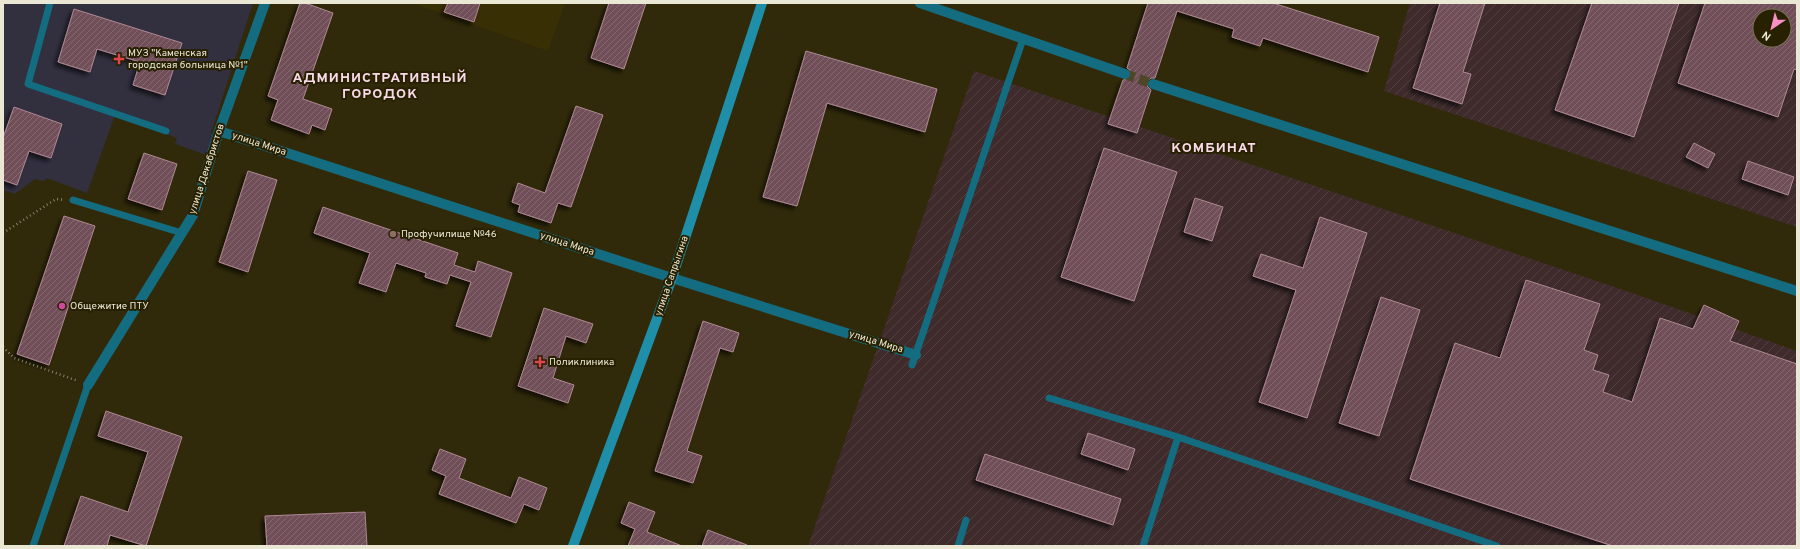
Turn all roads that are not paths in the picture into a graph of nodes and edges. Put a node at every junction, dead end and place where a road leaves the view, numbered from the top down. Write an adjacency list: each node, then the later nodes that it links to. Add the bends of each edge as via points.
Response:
1 (50, 3): 8 (lane, via 28,84)
2 (265, 3): 9 (street, улица Декабристов)
3 (762, 3): 12 (street, улица Сапрыгина)
4 (920, 3): 5 (street)
5 (1023, 39): 6 (street); 14 (lane)
6 (1125, 74)
7 (1153, 84): 13 (street)
8 (166, 131)
9 (220, 131): 11 (street, улица Декабристов, via 193,215); 12 (street, улица Мира)
10 (73, 200): 11 (lane)
11 (182, 232): 15 (street, улица Декабристов)
12 (672, 278): 14 (street, улица Мира); 20 (street, улица Сапрыгина)
13 (1797, 291)
14 (914, 360)
15 (88, 385): 19 (lane)
16 (1049, 398): 17 (lane)
17 (1178, 437): 22 (lane); 23 (lane)
18 (966, 520): 21 (lane)
19 (33, 546)
20 (573, 546)
21 (958, 546)
22 (1143, 546)
23 (1496, 546)

